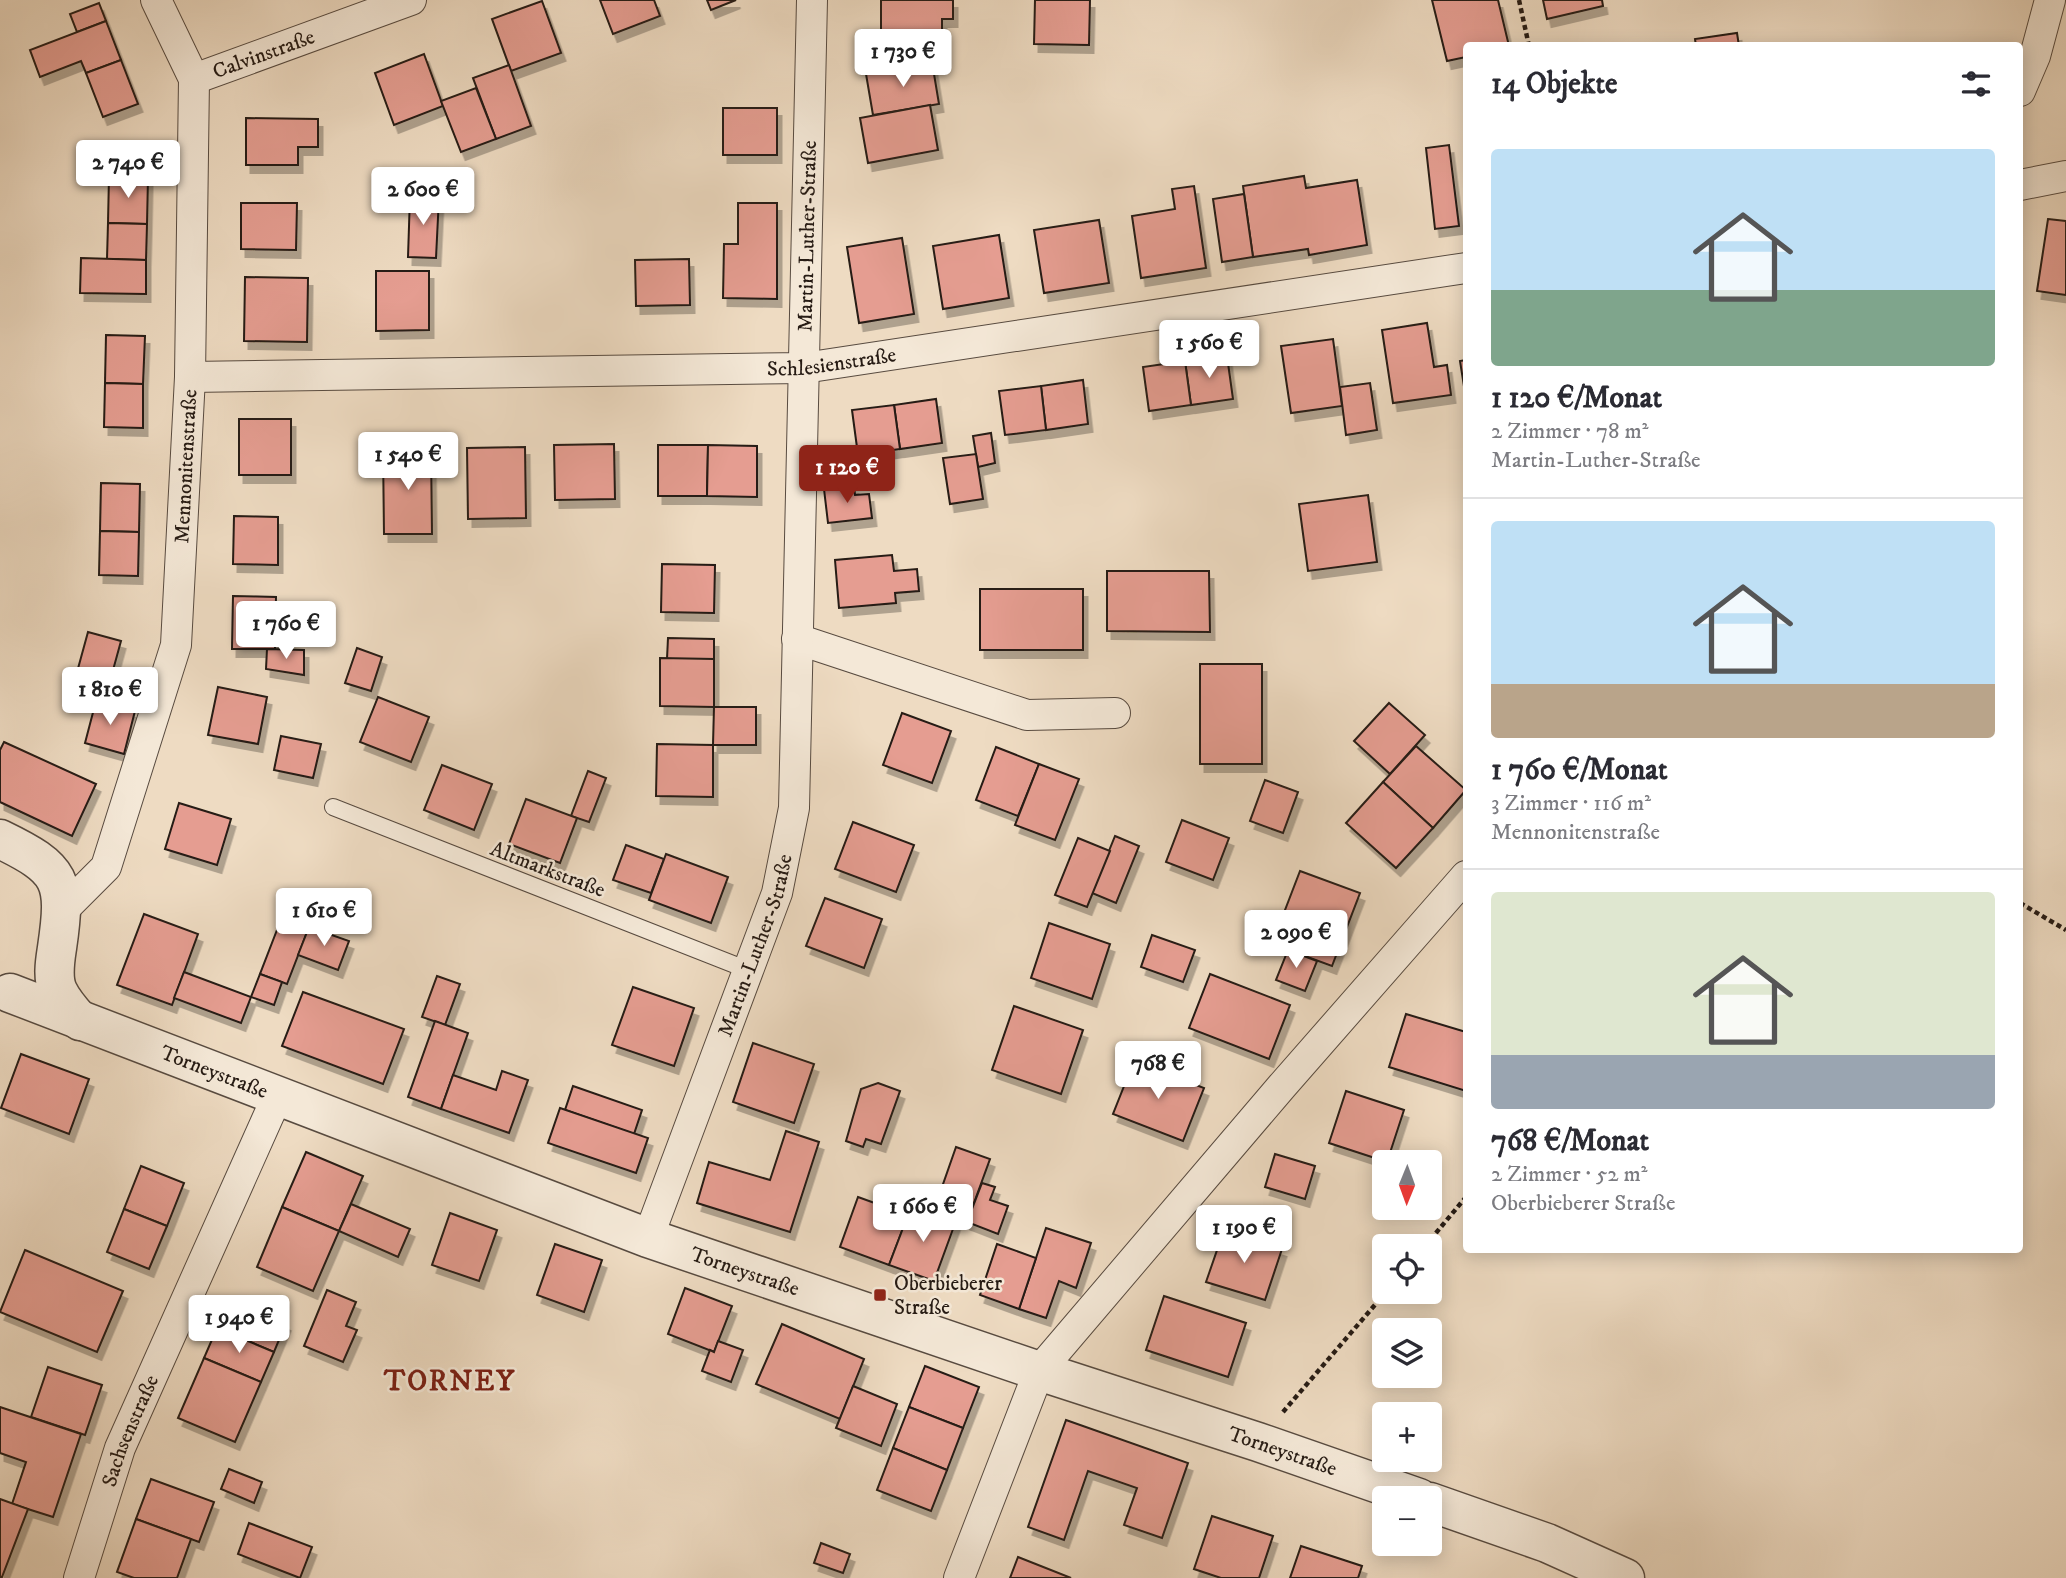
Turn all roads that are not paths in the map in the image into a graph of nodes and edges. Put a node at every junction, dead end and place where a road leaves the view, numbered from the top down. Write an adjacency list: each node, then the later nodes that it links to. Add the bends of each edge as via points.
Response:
1 (156, 0): 5 (street, Mennonitenstraße)
2 (411, 0): 5 (street, Calvinstraße)
3 (812, 0): 10 (street, Martin-Luther-Straße)
4 (2050, 0): 6 (street)
5 (194, 79): 11 (street, Mennonitenstraße)
6 (2023, 84)
7 (2066, 176): 8 (street)
8 (2023, 184)
9 (1463, 268): 10 (street, Schlesienstraße)
10 (804, 368): 11 (street, Schlesienstraße); 12 (street, Martin-Luther-Straße)
11 (190, 377): 17 (street, Mennonitenstraße, via 176,645 106,867)
12 (797, 639): 13 (street, via 1027,715); 18 (street, Martin-Luther-Straße, via 794,808 777,893)
13 (1115, 713)
14 (333, 807): 18 (lane, Altmarkstraße)
15 (0, 839): 17 (street, via 36,857 59,883)
16 (1463, 879): 23 (street)
17 (62, 911): 20 (street, via 54,965 57,988)
18 (748, 970): 22 (street, Martin-Luther-Straße)
19 (5, 991): 20 (street, Torneystraße)
20 (80, 1021): 21 (street, Torneystraße)
21 (276, 1097): 22 (street, Torneystraße); 26 (street, Sachsenstraße, via 120,1448)
22 (648, 1238): 23 (street, Torneystraße)
23 (1039, 1371): 24 (street, Torneystraße); 27 (street)
24 (1384, 1486)
25 (1442, 1506): 28 (street, via 1547,1543)
26 (79, 1578)
27 (959, 1578)
28 (1625, 1578)

